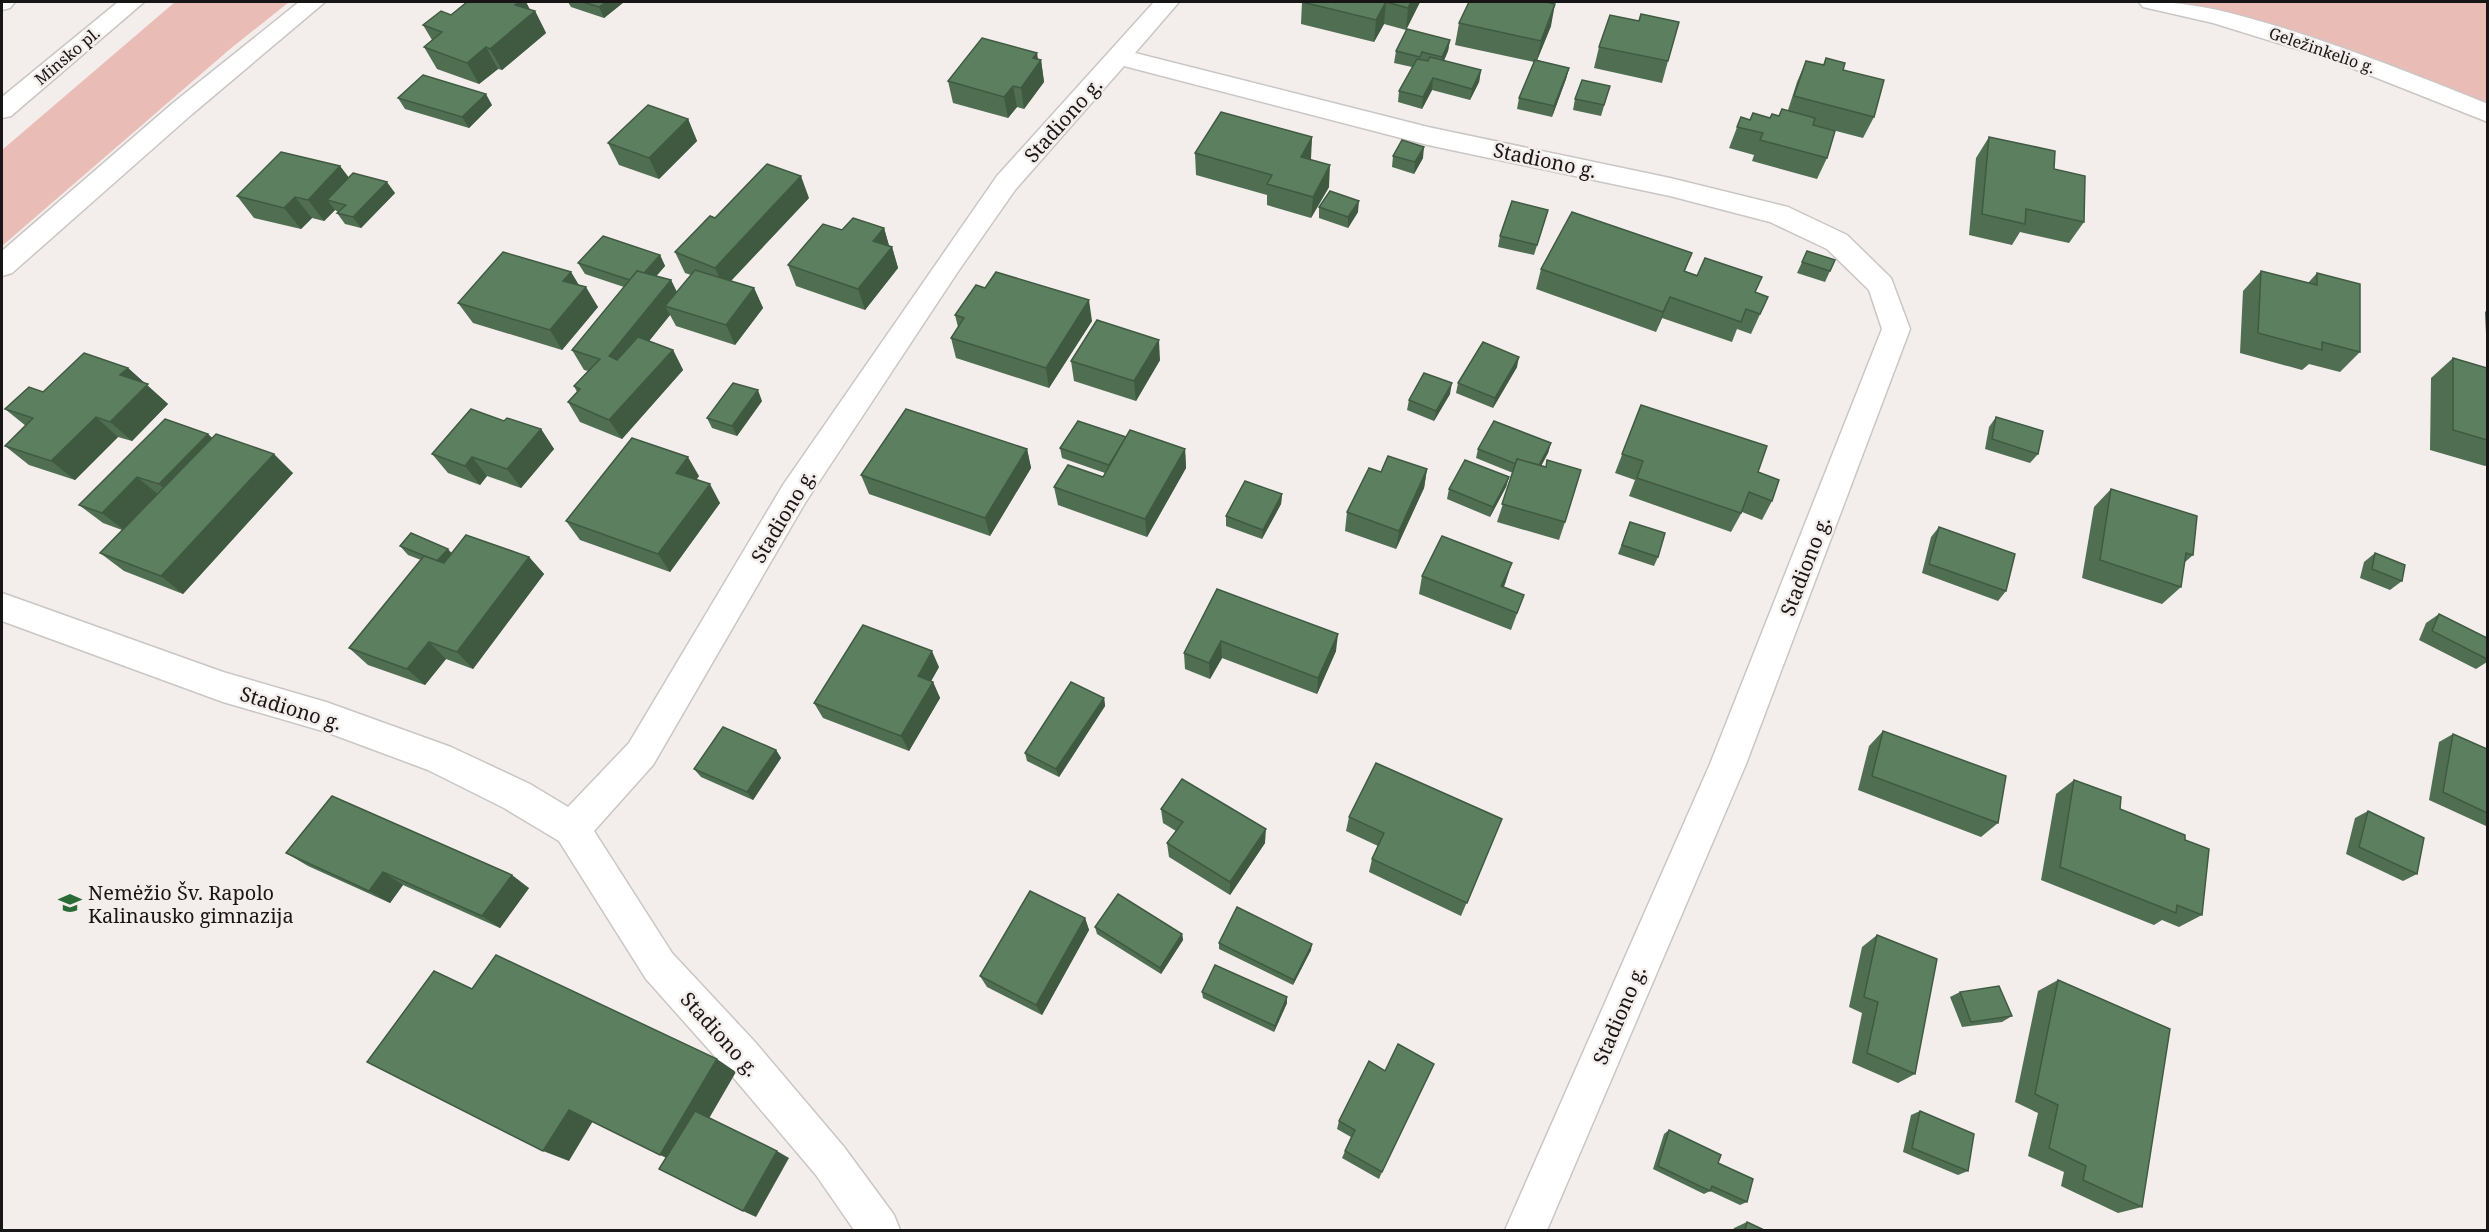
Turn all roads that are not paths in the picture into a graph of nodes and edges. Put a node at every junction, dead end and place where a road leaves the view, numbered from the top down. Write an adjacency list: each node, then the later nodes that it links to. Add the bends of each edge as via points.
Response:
1 (132, 2): 6 (main road, Minsko pl.)
2 (313, 2): 8 (main road, via 182,109)
3 (1167, 2): 5 (main road)
4 (2151, 2): 7 (main road, Geležinkelio g., via 2217,16 2338,53)
5 (1120, 57): 10 (main road, Stadiono g., via 1006,183 947,266 794,494 641,754); 12 (main road, Stadiono g., via 1428,136 1778,214 1837,242 1881,285 1896,329 1728,764)
6 (2, 110)
7 (2487, 114)
8 (2, 266)
9 (2, 607): 10 (main road, Stadiono g., via 222,687 326,717 439,758 517,796)
10 (572, 829): 11 (main road, Stadiono g., via 659,966 830,1161)
11 (879, 1230)
12 (1526, 1230)

